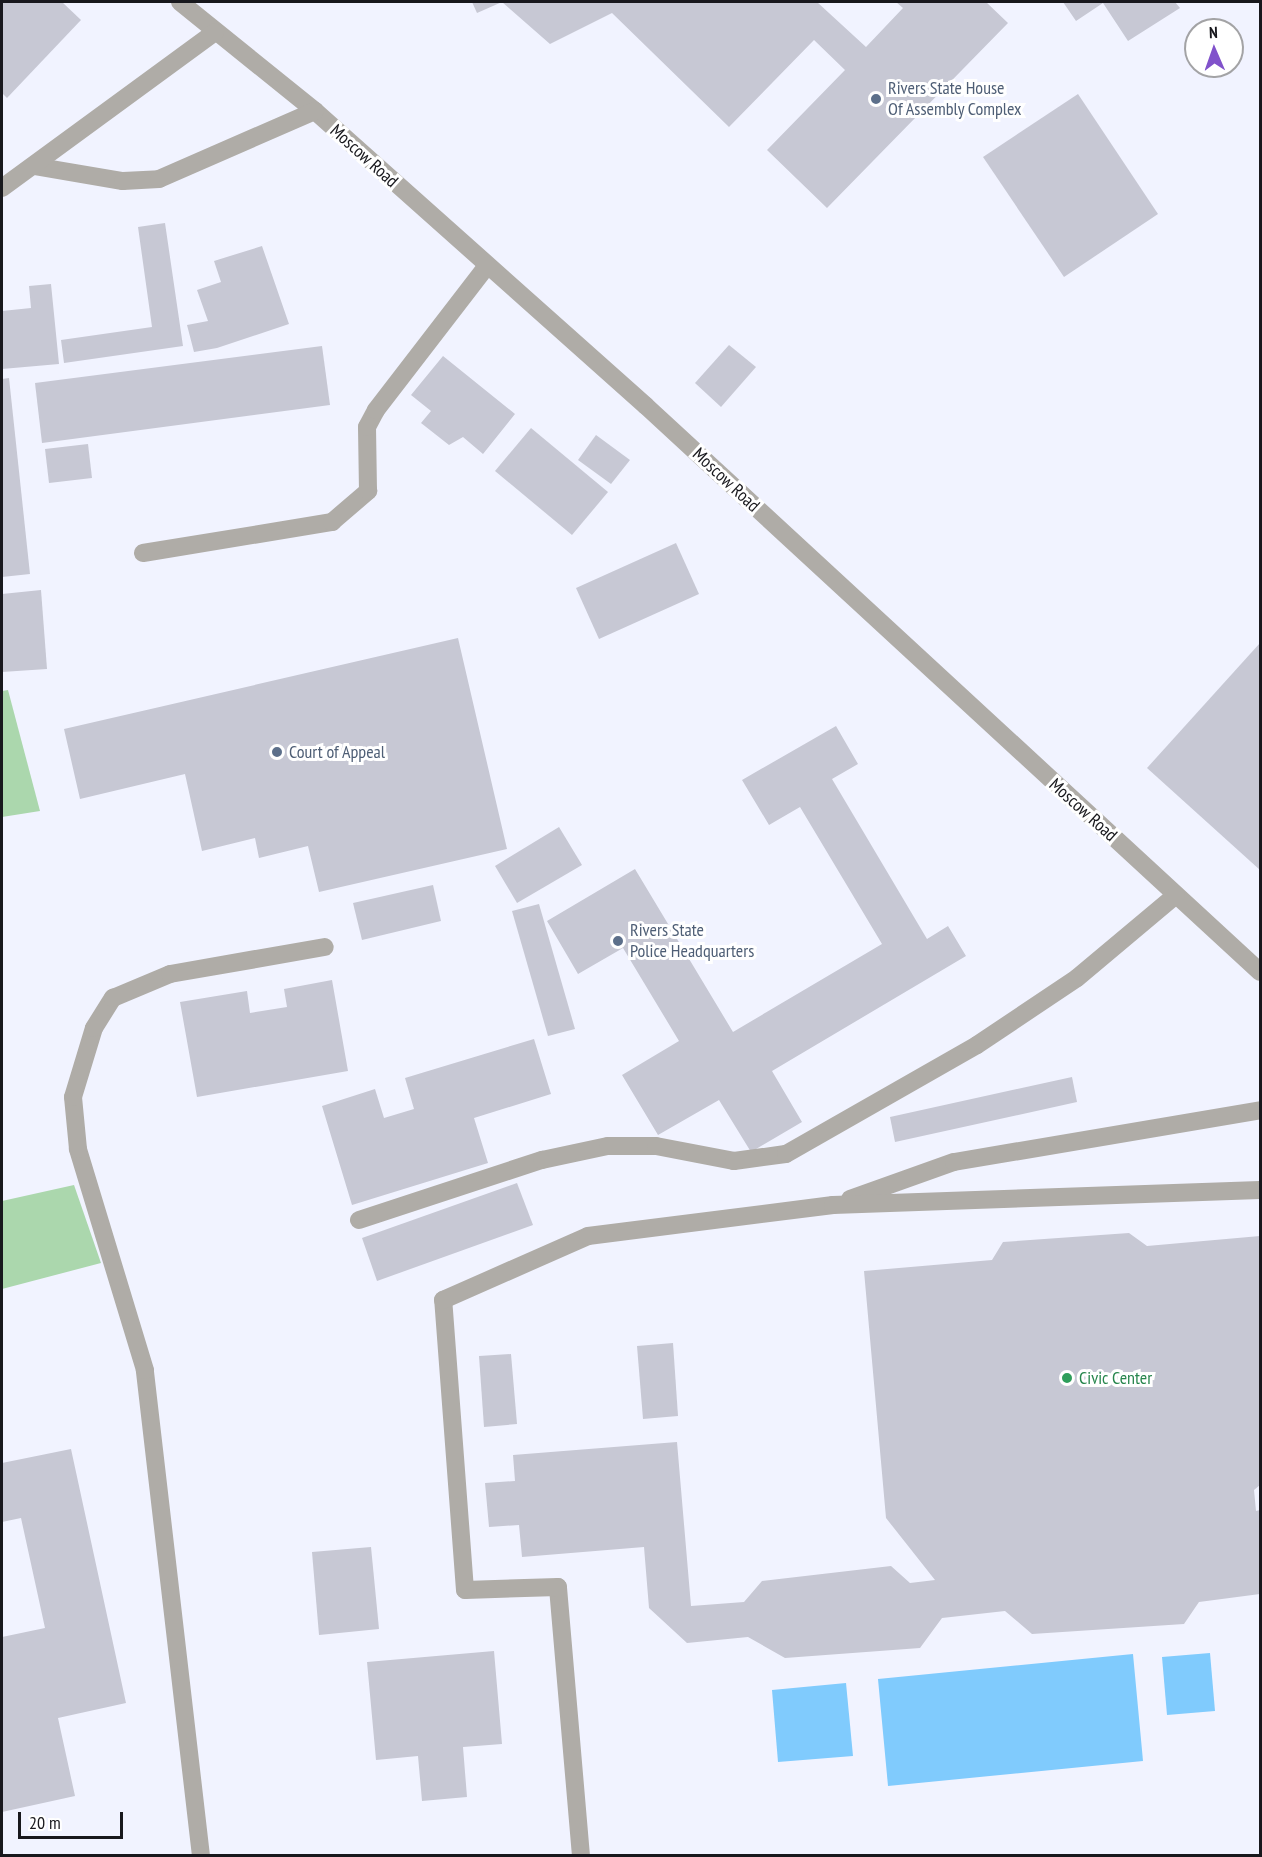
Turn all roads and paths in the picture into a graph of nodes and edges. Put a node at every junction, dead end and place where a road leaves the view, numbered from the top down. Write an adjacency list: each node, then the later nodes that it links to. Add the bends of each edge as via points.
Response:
1 (180, 2): 2 (street, Moscow Road)
2 (215, 32): 3 (street, Moscow Road); 4 (street)
3 (315, 111): 4 (street, via 159,179 123,181); 6 (street, Moscow Road)
4 (34, 166): 5 (street)
5 (2, 188)
6 (487, 266): 7 (street, via 376,410 367,427 369,491 332,522); 8 (street, Moscow Road, via 646,406)
7 (143, 553)
8 (1176, 895): 10 (street, Moscow Road); 14 (street, via 1077,978 977,1045 786,1154 734,1161 656,1146 608,1146 542,1160)
9 (325, 947): 15 (street, via 170,974 113,998 94,1028 73,1097 78,1149 145,1370)
10 (1260, 972)
11 (1260, 1110): 13 (street, via 954,1162)
12 (1260, 1190): 13 (street)
13 (833, 1204): 16 (street, via 588,1236 442,1300 465,1590 558,1587)
14 (359, 1221)
15 (201, 1856)
16 (581, 1856)

